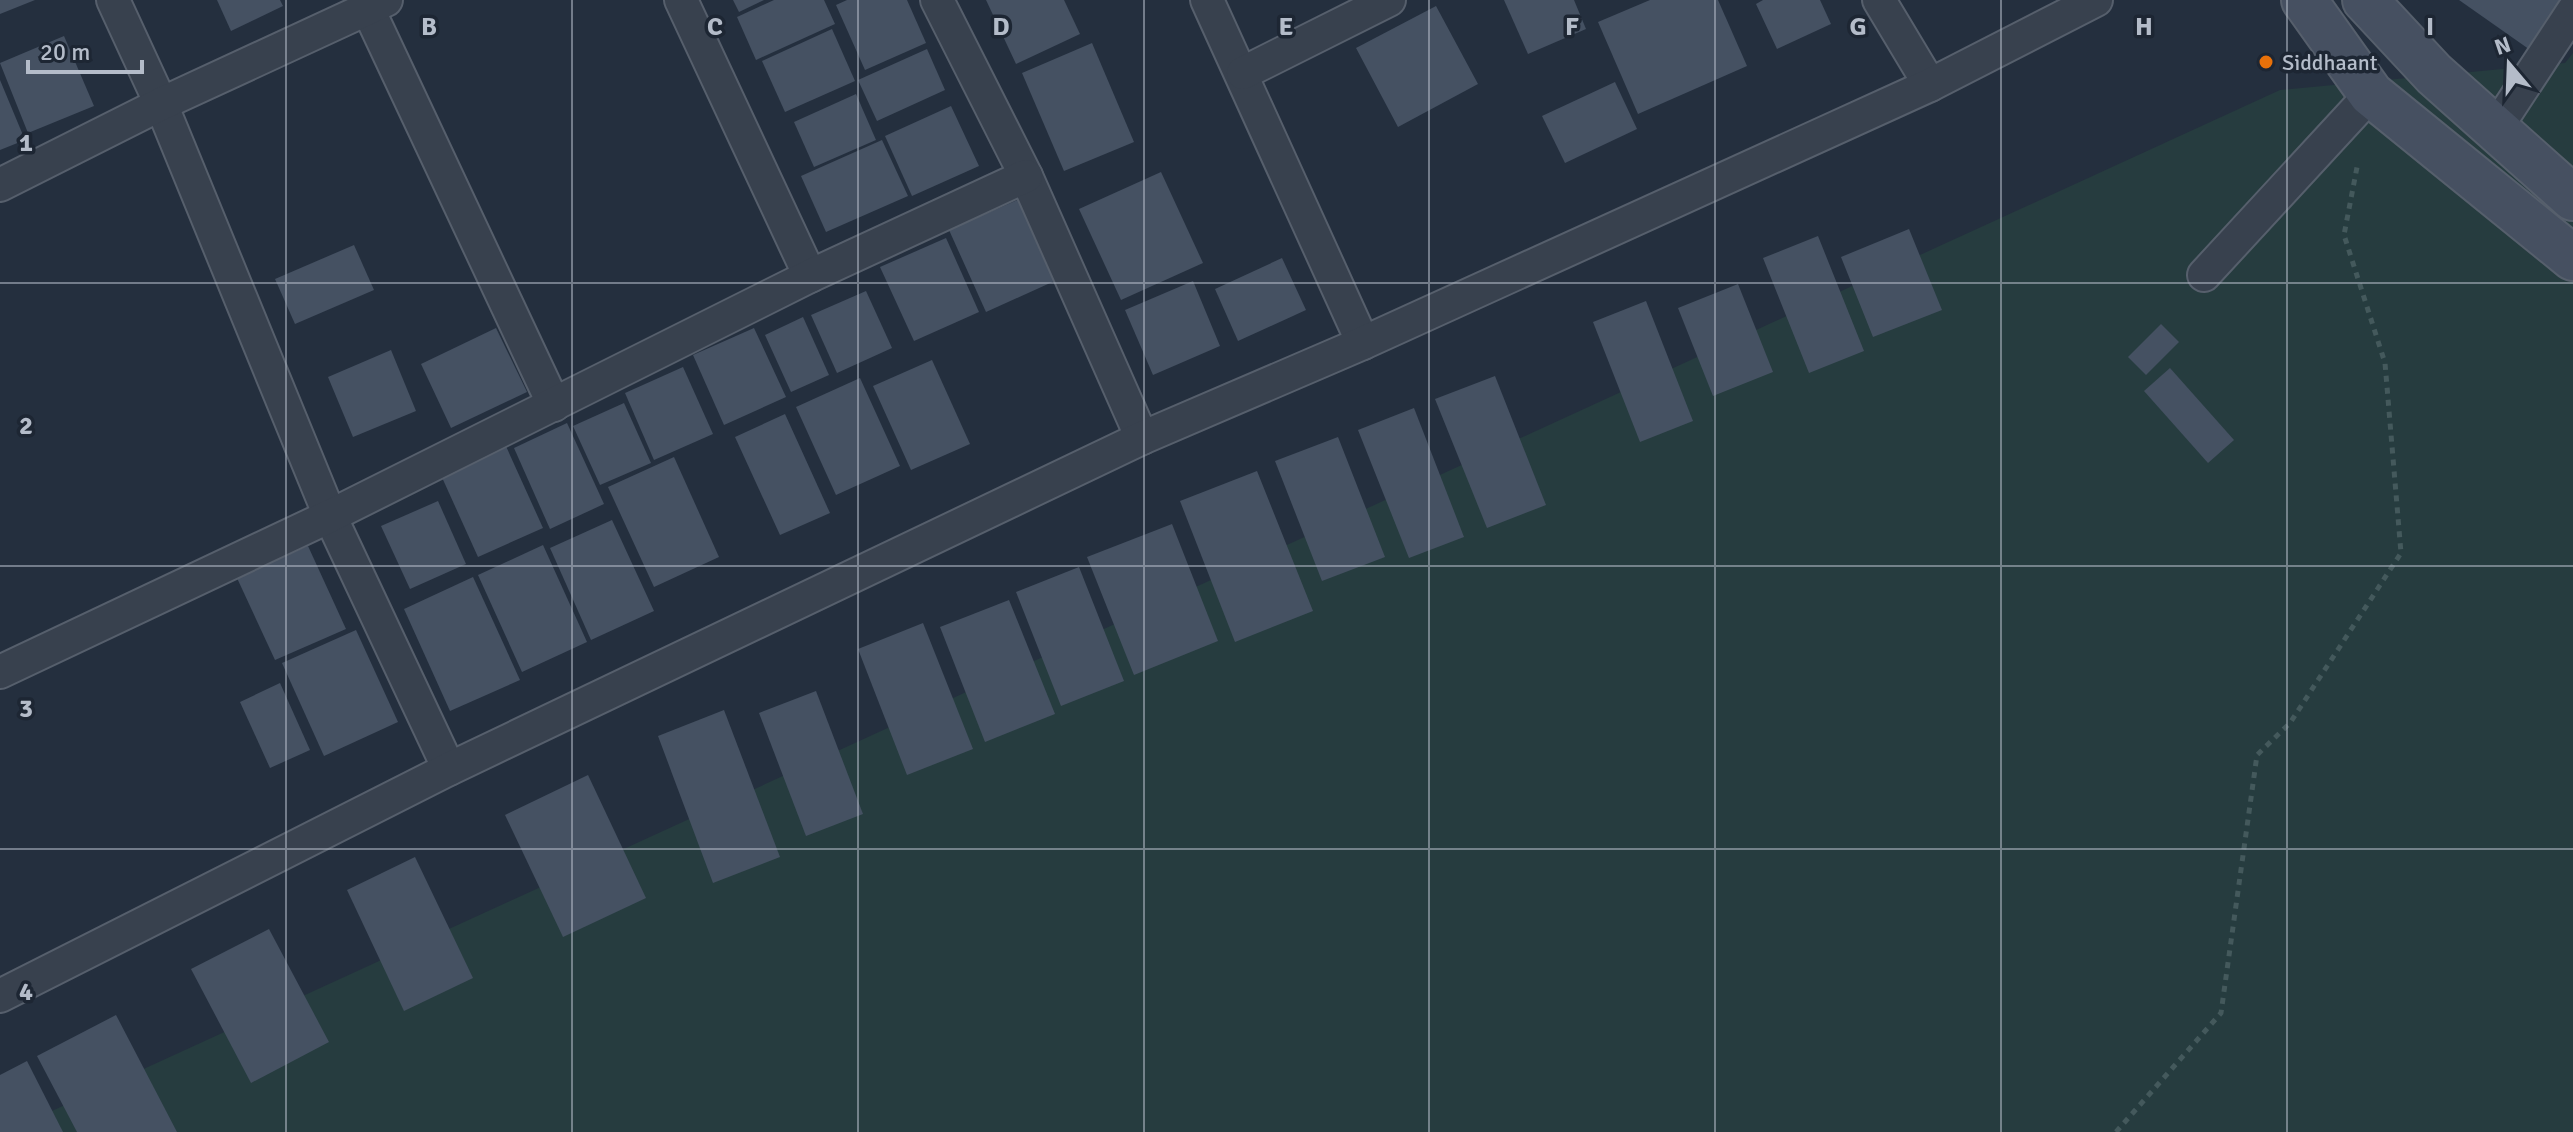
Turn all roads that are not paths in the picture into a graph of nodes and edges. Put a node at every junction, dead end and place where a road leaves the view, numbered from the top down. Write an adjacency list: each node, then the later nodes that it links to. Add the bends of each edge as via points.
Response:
1 (113, 0): 15 (street)
2 (681, 0): 22 (street)
3 (937, 0): 17 (street)
4 (1207, 0): 12 (street)
5 (1389, 0): 12 (street)
6 (1879, 0): 13 (street)
7 (2096, 0): 13 (street)
8 (2304, 0): 14 (street)
9 (2365, 0): 16 (street, via 2434,74)
10 (377, 5): 15 (street); 24 (street)
11 (2573, 11): 16 (street)
12 (1243, 73): 23 (street)
13 (1930, 85): 23 (street)
14 (2371, 94): 20 (street); 21 (street)
15 (161, 104): 18 (street); 26 (street)
16 (2496, 128): 19 (street)
17 (1026, 176): 22 (street); 25 (street)
18 (0, 185)
19 (2573, 198)
20 (2573, 258)
21 (2204, 275)
22 (810, 276): 24 (street)
23 (1363, 343): 25 (street)
24 (554, 405): 26 (street)
25 (1142, 438): 28 (street)
26 (330, 516): 27 (street); 28 (street)
27 (0, 672)
28 (449, 769): 29 (street)
29 (0, 996)

